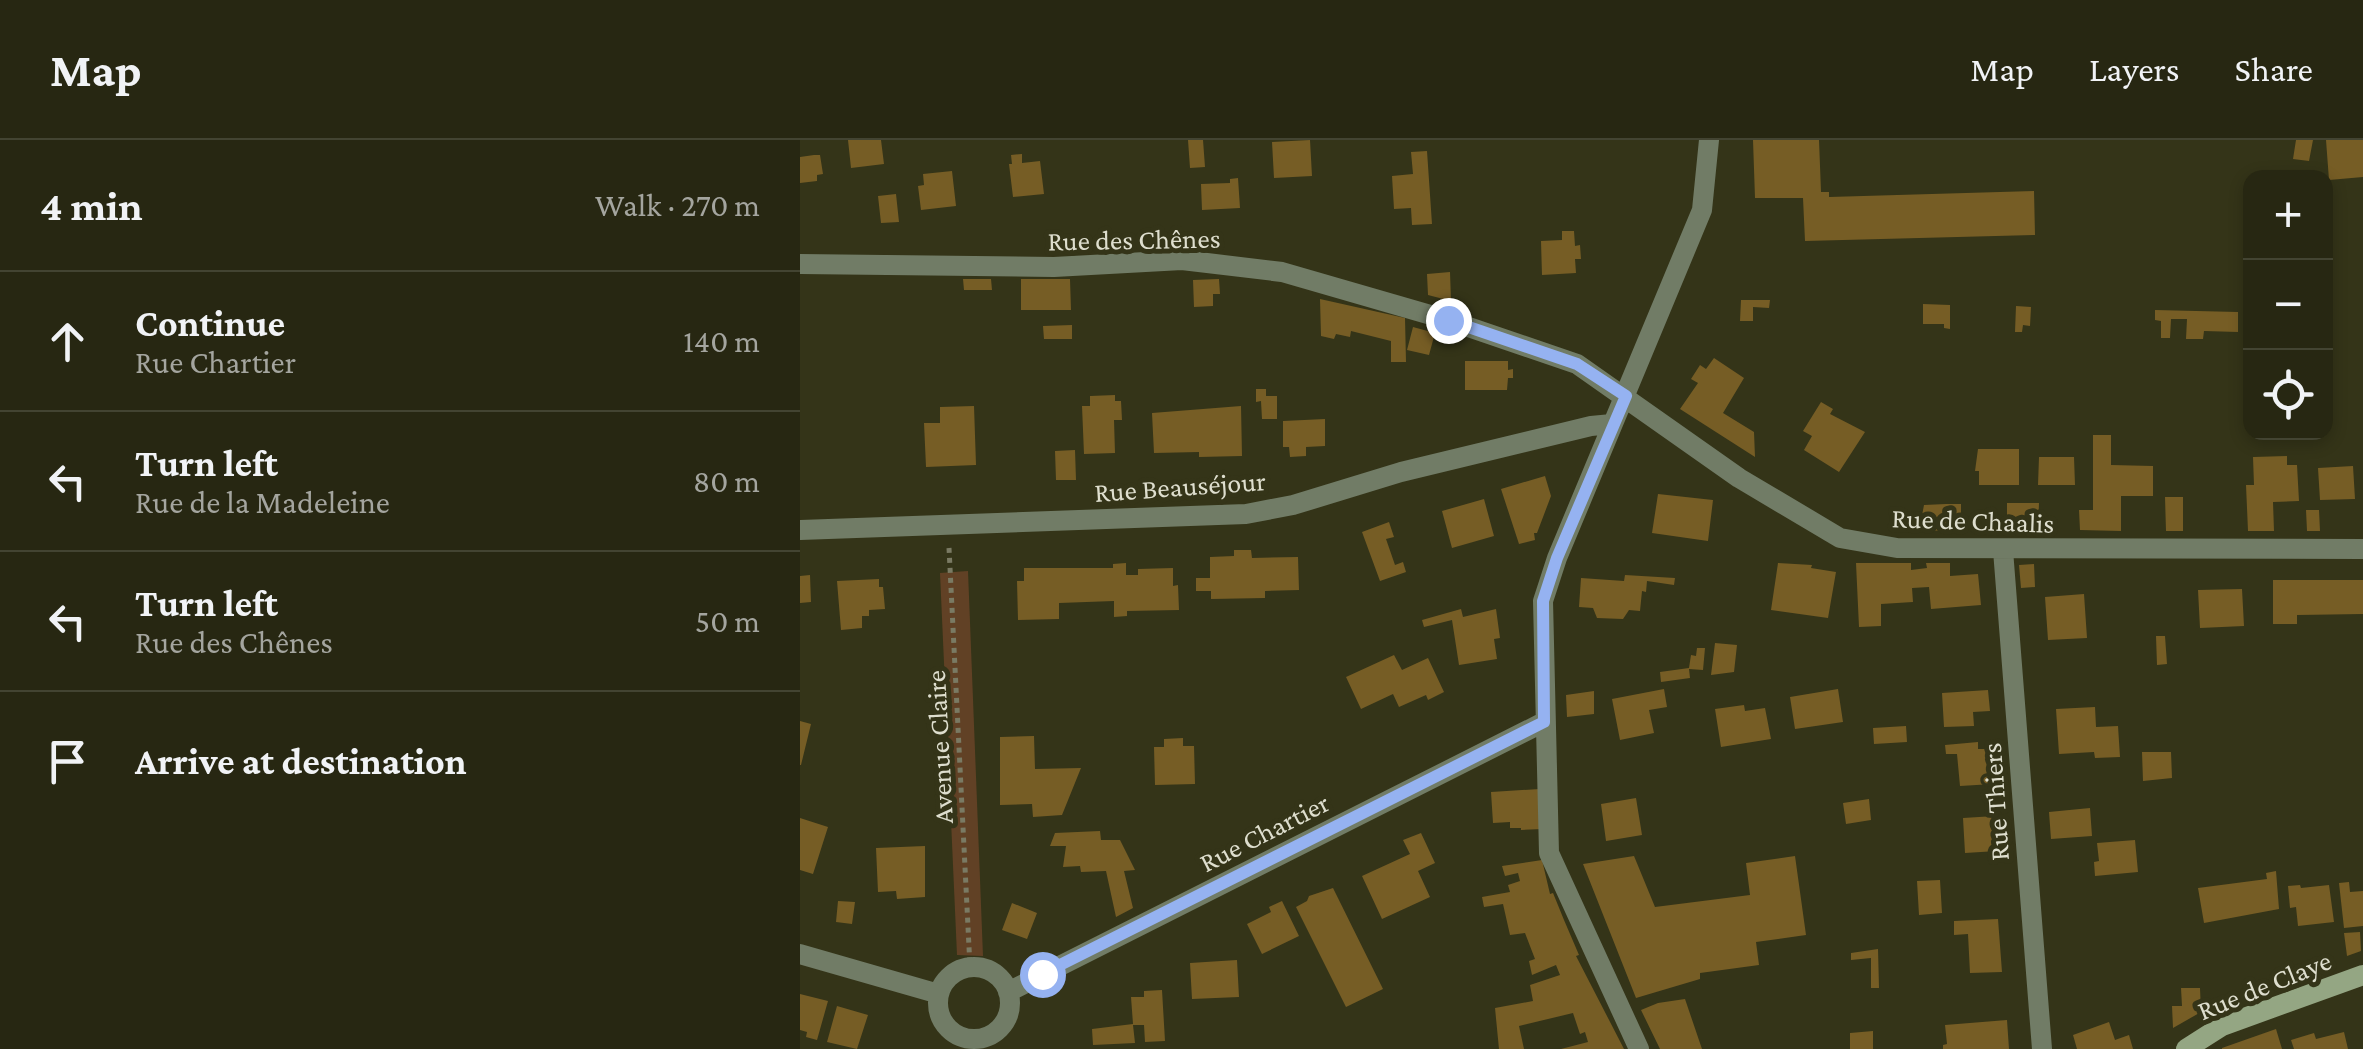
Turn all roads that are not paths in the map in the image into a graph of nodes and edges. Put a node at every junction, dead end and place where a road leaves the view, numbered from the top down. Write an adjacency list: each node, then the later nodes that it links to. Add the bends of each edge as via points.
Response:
1 (1709, 140): 3 (street, via 1702,210)
2 (800, 264): 3 (street, Rue des Chênes, via 1054,268 1201,260 1282,272 1577,364)
3 (1626, 396): 4 (street); 7 (street, Rue de Chaalis, via 1739,478 1840,538 1897,548)
4 (1612, 424): 5 (street, Rue Beauséjour, via 1246,514); 8 (street, via 1543,601)
5 (800, 530)
6 (2363, 548): 7 (street, Rue de Chaalis)
7 (2003, 550): 15 (street, Rue Thiers)
8 (1544, 722): 11 (street, Rue Chartier); 14 (street, via 1549,853)
9 (800, 954): 12 (street)
10 (2363, 975): 16 (street, Rue de Claye, via 2222,1026)
11 (1008, 992): 12 (street, via 994,973 970,967 945,981); 13 (street, via 1000,1029)
12 (939, 994): 13 (street, via 946,1026)
13 (976, 1044)
14 (1639, 1049)
15 (2042, 1049)
16 (2186, 1049)

